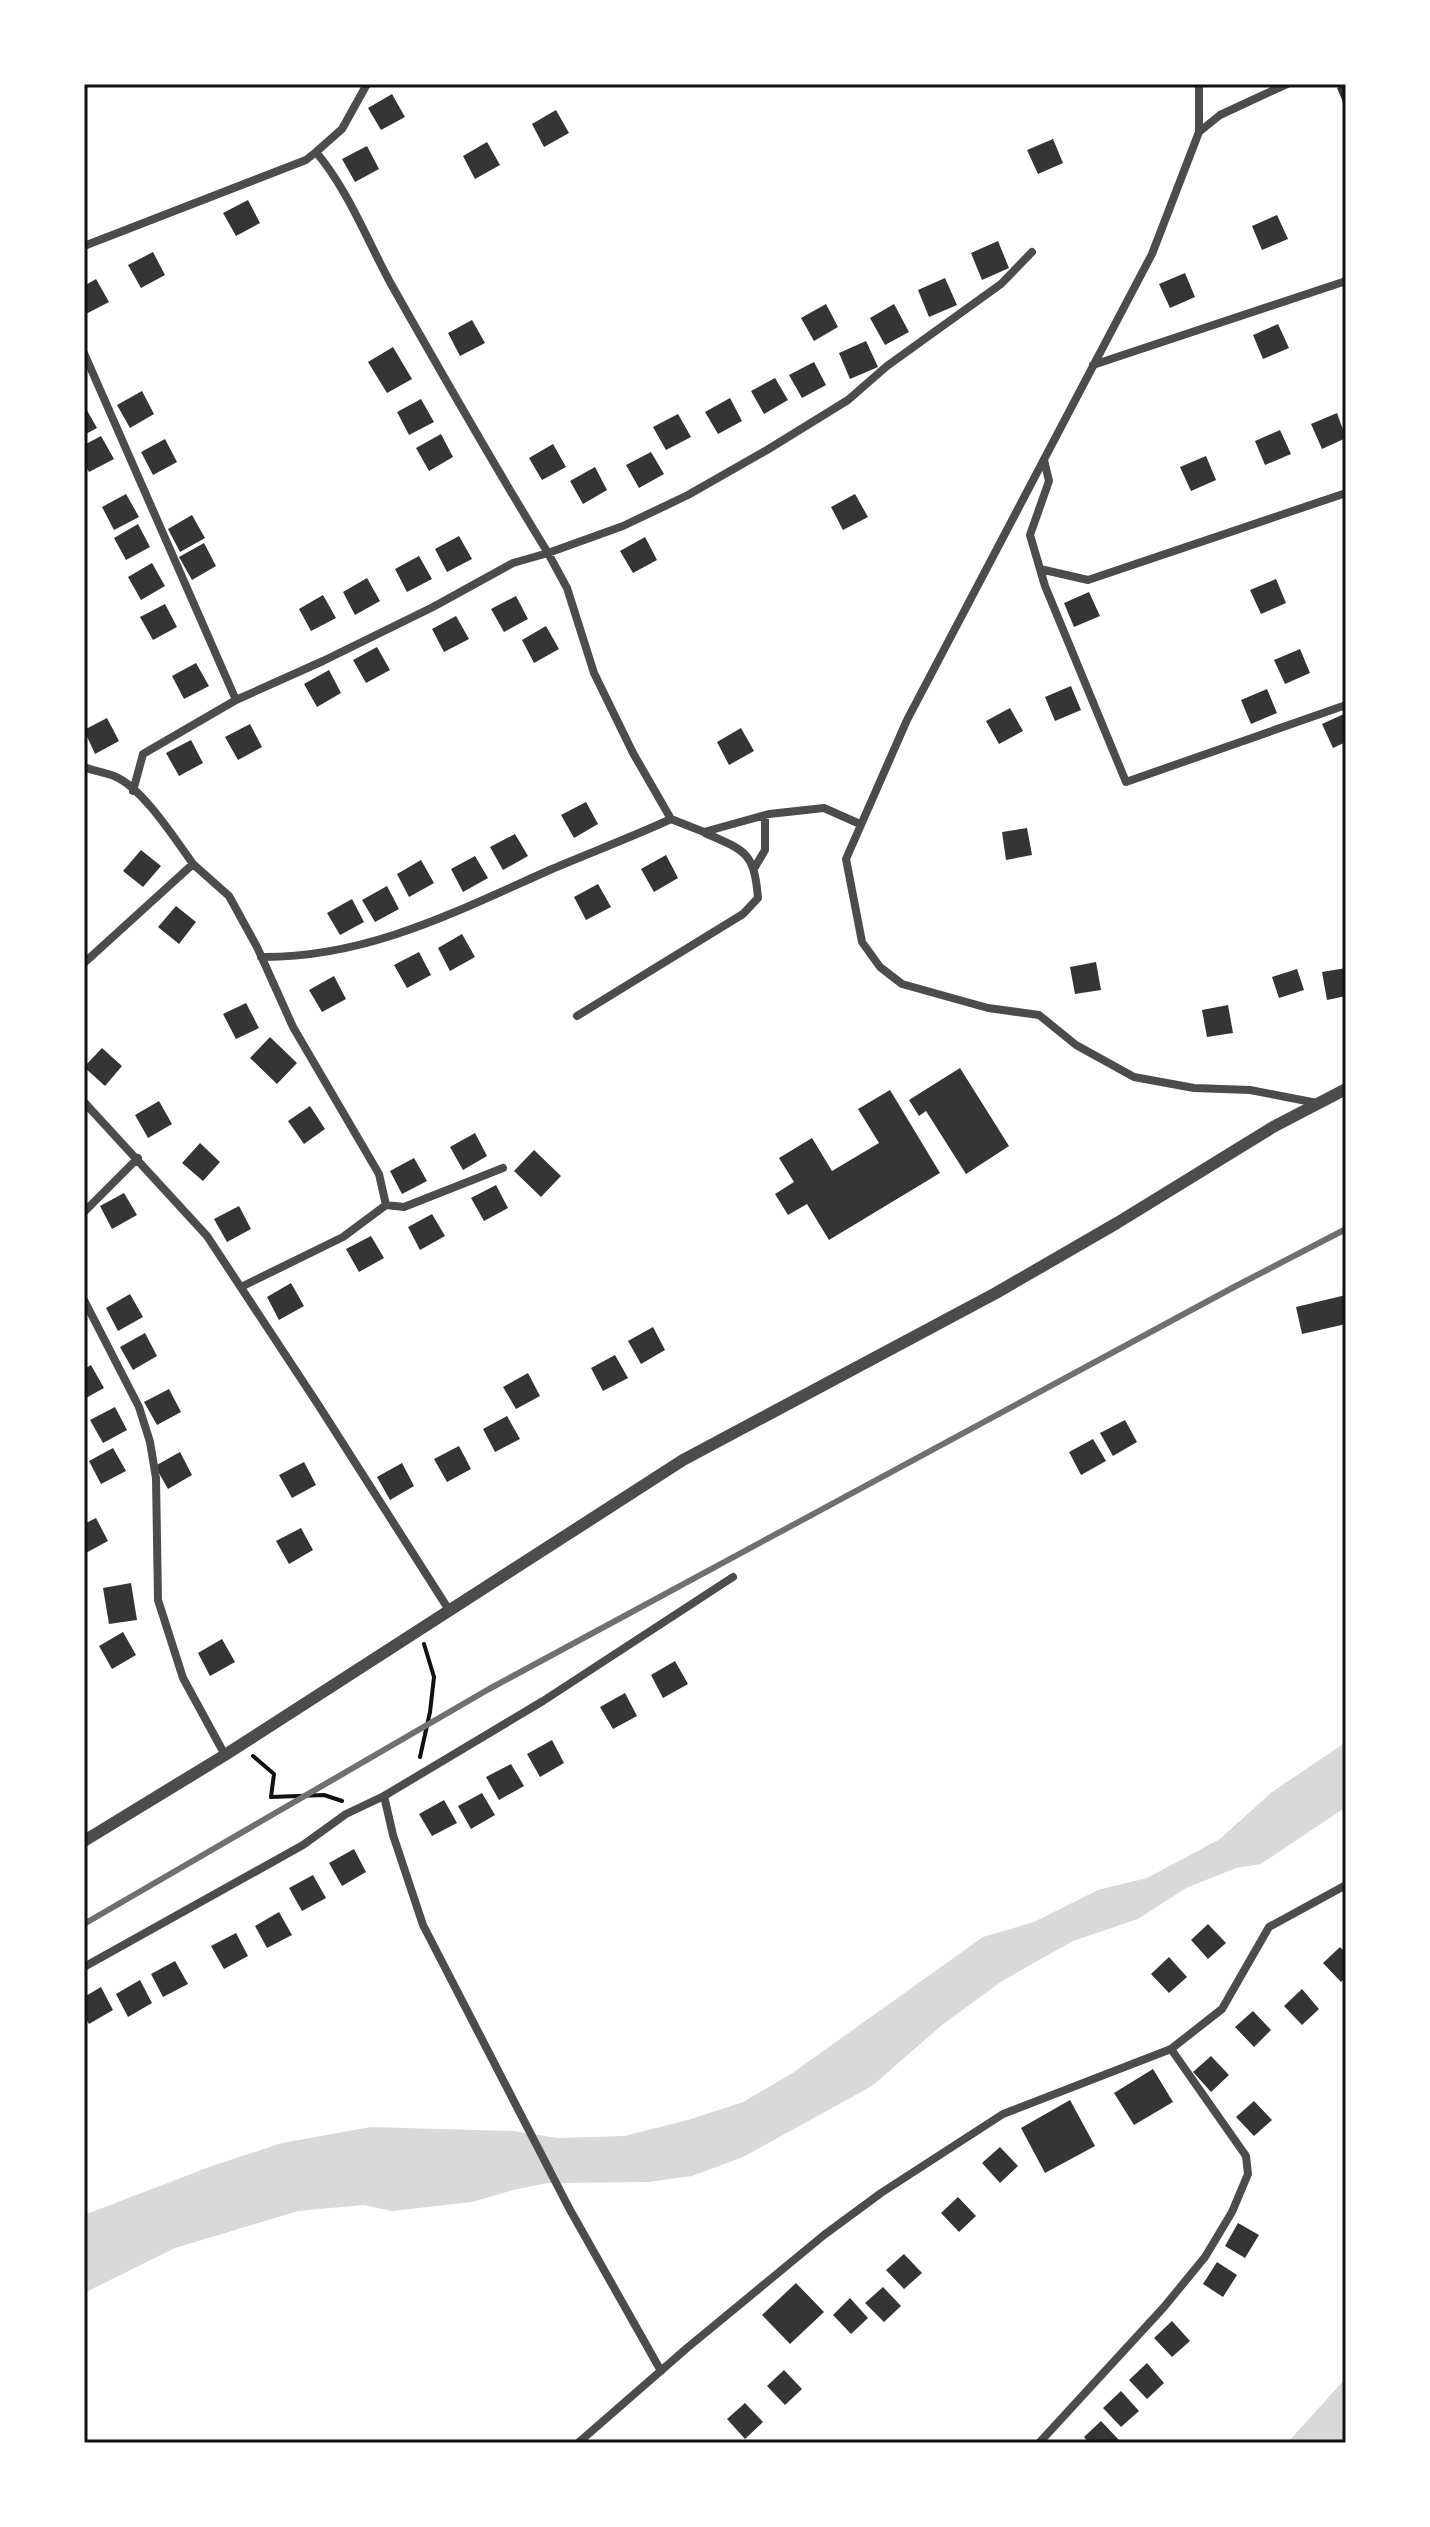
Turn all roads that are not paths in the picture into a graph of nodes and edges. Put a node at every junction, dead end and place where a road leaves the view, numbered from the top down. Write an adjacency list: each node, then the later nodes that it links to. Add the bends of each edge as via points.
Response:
1 (367, 84): 5 (street, via 342,129)
2 (1199, 84): 4 (street)
3 (1287, 84): 4 (street, via 1220,115)
4 (1199, 132): 10 (street, via 1152,254)
5 (316, 152): 6 (street); 13 (street, via 333,172 419,334)
6 (84, 246)
7 (1032, 252): 13 (street, via 1001,284 848,400 688,495)
8 (1346, 281): 10 (street)
9 (84, 353): 15 (street)
10 (1093, 365): 11 (street)
11 (1043, 459): 14 (street, via 1049,481 1030,535); 21 (street, via 907,720)
12 (1346, 493): 14 (street, via 1088,580)
13 (548, 553): 15 (street, via 513,563); 20 (street, via 567,588 594,673)
14 (1040, 569): 16 (street, via 1126,782)
15 (236, 700): 18 (street, via 143,754)
16 (1346, 705)
17 (84, 767): 18 (street, via 116,776)
18 (133, 791): 23 (street, via 156,811)
19 (765, 816): 21 (street, via 824,808); 22 (street); 24 (street, via 765,850)
20 (671, 819): 22 (street); 25 (street, via 456,912 360,947 301,957)
21 (860, 824): 30 (street, via 846,859 862,942 880,967 902,984 988,1008 1039,1015 1076,1045 1134,1077)
22 (704, 832): 24 (street, via 740,848)
23 (193, 864): 25 (street, via 229,896); 26 (street)
24 (755, 867): 27 (street, via 758,898 743,914)
25 (261, 957): 33 (street, via 293,1027 379,1174)
26 (84, 963)
27 (577, 1016)
28 (1346, 1089): 30 (street)
29 (84, 1102): 31 (street)
30 (1318, 1103): 38 (street, via 996,1293 683,1460)
31 (138, 1158): 34 (street); 35 (street, via 207,1236)
32 (503, 1168): 33 (street, via 404,1207)
33 (386, 1205): 35 (street, via 343,1237)
34 (84, 1212)
35 (241, 1287): 38 (street)
36 (84, 1300): 39 (street, via 139,1407 150,1442 156,1478 158,1600 183,1678)
37 (733, 1577): 40 (street, via 543,1701)
38 (449, 1610): 39 (street)
39 (225, 1755): 41 (street)
40 (384, 1796): 43 (street); 45 (street, via 423,1925 569,2208)
41 (84, 1841)
42 (1346, 1885): 44 (street, via 1269,1927 1222,2009)
43 (84, 1967)
44 (1171, 2049): 45 (street, via 1003,2114 824,2235); 47 (street, via 1246,2156 1248,2174 1205,2257)
45 (661, 2371): 46 (street)
46 (578, 2443)
47 (1039, 2443)

